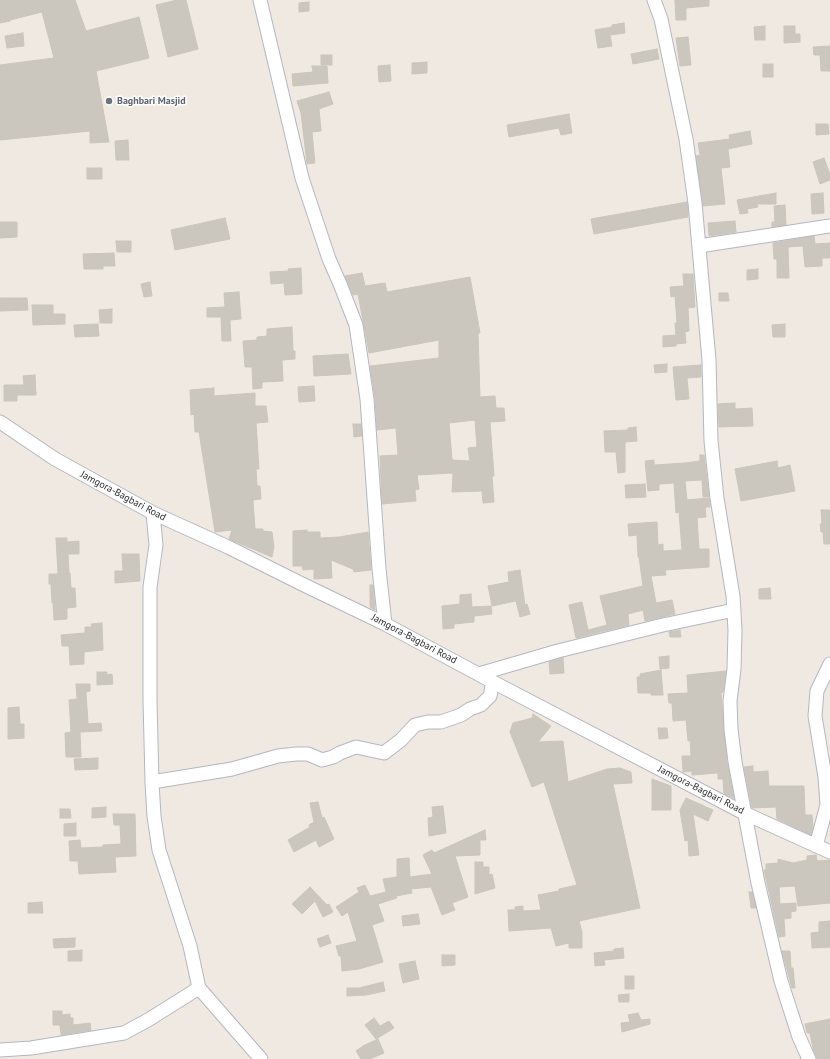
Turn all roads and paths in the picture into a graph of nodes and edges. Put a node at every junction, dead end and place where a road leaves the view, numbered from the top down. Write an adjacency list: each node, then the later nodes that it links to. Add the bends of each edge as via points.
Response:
1 (260, 0): 8 (street, via 302,178 328,259 356,325 367,399)
2 (654, 0): 4 (street, via 661,19 686,139)
3 (830, 226): 4 (street)
4 (699, 246): 7 (street, via 709,360 712,448)
5 (0, 422): 6 (street, Jamgora-Bagbari Road, via 55,459)
6 (153, 513): 8 (street, Jamgora-Bagbari Road); 12 (street, via 156,545 150,587)
7 (734, 610): 10 (street, via 558,651); 13 (street, via 734,669 730,701 735,762)
8 (385, 624): 10 (street, Jamgora-Bagbari Road)
9 (830, 664): 14 (street, via 817,691 815,716 827,806)
10 (479, 674): 11 (street, Jamgora-Bagbari Road)
11 (493, 682): 12 (street, via 490,696 481,705 461,716 441,722 415,725 384,753 356,747 322,760 308,754 284,755 232,769); 13 (street, Jamgora-Bagbari Road)
12 (152, 782): 16 (street, via 159,850 190,946)
13 (744, 813): 14 (street, Jamgora-Bagbari Road); 19 (street, via 781,980 799,1037)
14 (816, 846): 15 (street, Jamgora-Bagbari Road)
15 (830, 852)
16 (199, 988): 17 (street, via 124,1033 31,1048); 18 (street)
17 (0, 1050)
18 (261, 1059)
19 (809, 1059)

